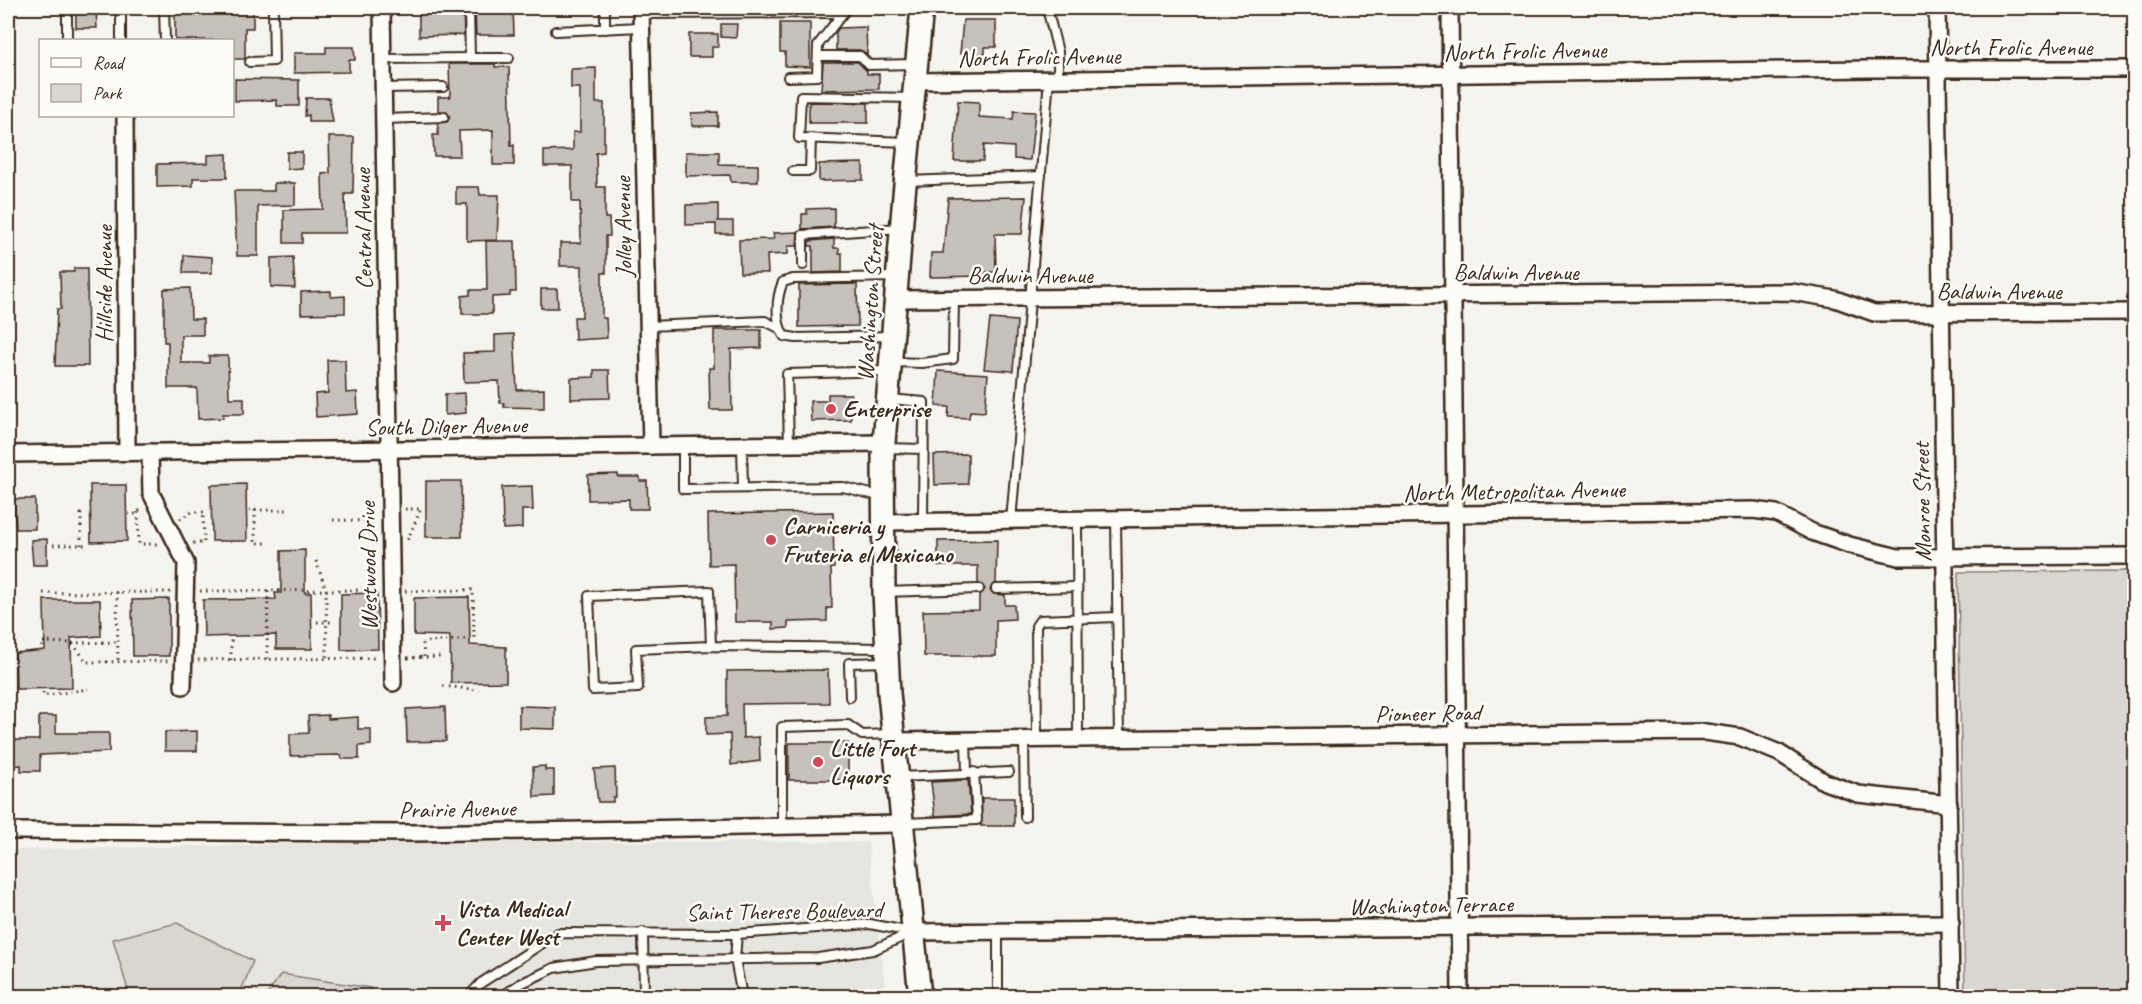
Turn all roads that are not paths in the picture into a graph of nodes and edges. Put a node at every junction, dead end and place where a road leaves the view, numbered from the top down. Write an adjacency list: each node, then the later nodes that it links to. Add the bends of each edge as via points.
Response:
1 (67, 8): 16 (lane)
2 (121, 8): 17 (lane)
3 (165, 8): 18 (lane)
4 (273, 8): 23 (lane, via 274,61)
5 (382, 8): 22 (street, Central Avenue)
6 (469, 8): 20 (lane)
7 (605, 8): 14 (lane)
8 (1047, 8): 28 (lane, via 1058,52)
9 (1450, 8): 26 (street)
10 (1937, 8): 25 (street, Monroe Street)
11 (845, 10): 13 (lane); 19 (lane, via 818,45)
12 (927, 11): 29 (main road, Washington Street)
13 (641, 16): 14 (lane); 49 (street, Jolley Avenue)
14 (605, 29): 15 (lane)
15 (556, 31)
16 (67, 39)
17 (121, 39)
18 (165, 39)
19 (818, 56): 27 (lane, via 817,76); 29 (lane, via 860,56 869,65)
20 (470, 58): 21 (lane); 22 (lane)
21 (509, 58)
22 (383, 59): 31 (street, Central Avenue)
23 (250, 62)
24 (2134, 69): 25 (street, North Frolic Avenue)
25 (1938, 70): 26 (street, North Frolic Avenue); 48 (street, Monroe Street)
26 (1451, 74): 28 (street, North Frolic Avenue); 43 (street)
27 (788, 77)
28 (1053, 79): 29 (street, North Frolic Avenue); 38 (lane)
29 (915, 81): 35 (lane, via 801,96 799,138); 36 (main road, Washington Street)
30 (443, 87): 31 (lane)
31 (383, 88): 34 (street, Central Avenue)
32 (125, 117): 61 (street, Hillside Avenue)
33 (444, 117): 34 (lane)
34 (384, 118): 59 (street, Central Avenue)
35 (811, 138): 36 (lane); 37 (lane, via 810,171)
36 (909, 142): 39 (main road, Washington Street)
37 (793, 171)
38 (1041, 176): 39 (lane); 45 (lane)
39 (905, 181): 40 (main road, Washington Street)
40 (901, 228): 41 (lane, via 803,234); 42 (main road, Washington Street)
41 (803, 265)
42 (897, 277): 46 (main road, Washington Street); 50 (lane, via 783,282 777,294)
43 (1453, 295): 45 (street, Baldwin Avenue); 48 (street, Baldwin Avenue, via 1792,292 1835,299 1874,313); 66 (street)
44 (954, 298): 45 (street, Baldwin Avenue); 46 (street, Baldwin Avenue); 52 (lane, via 953,359)
45 (1030, 298): 69 (lane)
46 (896, 299): 51 (main road, Washington Street)
47 (2134, 312): 48 (street, Baldwin Avenue)
48 (1942, 314): 73 (street, Monroe Street)
49 (648, 326): 50 (lane, via 765,321); 57 (street, Jolley Avenue)
50 (779, 328): 51 (lane, via 784,336 796,338)
51 (893, 336): 52 (main road, Washington Street)
52 (890, 366): 53 (main road, Washington Street); 54 (lane, via 787,374)
53 (888, 399): 56 (main road, Washington Street); 60 (lane, via 924,402)
54 (789, 444): 55 (street, South Dilger Avenue); 56 (street, South Dilger Avenue)
55 (742, 445): 58 (street, South Dilger Avenue); 64 (lane)
56 (884, 445): 60 (lane); 65 (main road, Washington Street)
57 (651, 446): 58 (street, South Dilger Avenue); 59 (street, South Dilger Avenue)
58 (683, 446): 64 (lane, via 683,489)
59 (388, 449): 62 (street, South Dilger Avenue); 82 (street, Westwood Drive)
60 (923, 449): 71 (lane)
61 (127, 452): 62 (street, South Dilger Avenue); 63 (street, South Dilger Avenue)
62 (150, 452): 83 (street, via 151,493 186,563)
63 (8, 454)
64 (743, 488): 65 (lane, via 843,487)
65 (884, 498): 70 (main road, Washington Street)
66 (1455, 514): 67 (street, North Metropolitan Avenue); 73 (street, North Metropolitan Avenue, via 1753,510 1776,513 1812,532 1898,558); 85 (street)
67 (1116, 519): 68 (street, North Metropolitan Avenue); 78 (lane)
68 (1077, 520): 69 (street, North Metropolitan Avenue); 74 (lane)
69 (1011, 521): 71 (street, North Metropolitan Avenue)
70 (885, 522): 71 (street, North Metropolitan Avenue); 77 (main road, Washington Street)
71 (923, 522)
72 (2134, 556): 73 (street, North Metropolitan Avenue)
73 (1945, 558): 94 (street, Monroe Street)
74 (1076, 586): 76 (lane); 79 (lane)
75 (979, 589): 77 (lane)
76 (996, 589)
77 (884, 592): 81 (main road, Washington Street)
78 (1117, 617): 79 (lane); 88 (lane)
79 (1077, 619): 87 (lane); 89 (lane, via 1040,620 1036,626)
80 (711, 646): 80 (lane, via 708,591 589,596 593,690 638,688 636,649); 81 (lane)
81 (888, 655): 84 (lane, via 849,663); 86 (main road, Washington Street)
82 (393, 683)
83 (183, 686)
84 (850, 697)
85 (1457, 735): 88 (street, Pioneer Road); 94 (street, Pioneer Road, via 1705,732 1740,737 1779,753 1825,782 1858,794); 100 (street)
86 (892, 737): 90 (street, Pioneer Road); 93 (main road, Washington Street); 97 (lane, via 862,735 848,725 782,727)
87 (1078, 738): 88 (street, Pioneer Road); 89 (street, Pioneer Road)
88 (1119, 738)
89 (1030, 739): 90 (street, Pioneer Road); 95 (lane)
90 (966, 740): 92 (lane)
91 (1009, 771): 92 (lane)
92 (971, 772): 93 (lane); 96 (lane, via 977,820)
93 (896, 778): 96 (main road, Washington Street)
94 (1949, 804): 99 (street, Monroe Street)
95 (1025, 817)
96 (901, 824): 97 (street, Prairie Avenue); 102 (main road, Washington Street)
97 (782, 826): 98 (street, Prairie Avenue, via 414,833)
98 (14, 831)
99 (1951, 923): 100 (street, Washington Terrace); 115 (street, Monroe Street)
100 (1459, 928): 103 (street, Washington Terrace); 114 (street)
101 (643, 932): 104 (lane, Saint Therese Boulevard); 106 (lane); 107 (lane, Saint Therese Boulevard, via 558,933 481,983)
102 (913, 932): 103 (street, Washington Terrace); 104 (lane, Saint Therese Boulevard, via 870,924); 105 (lane, Saint Therese Boulevard, via 873,951 818,958); 112 (main road, Washington Street)
103 (998, 932): 113 (lane)
104 (737, 934): 105 (lane)
105 (735, 959): 106 (lane, Saint Therese Boulevard); 111 (lane)
106 (643, 960): 109 (lane, Saint Therese Boulevard, via 596,960 554,968); 110 (lane)
107 (471, 994): 108 (lane)
108 (486, 996)
109 (502, 996)
110 (644, 996)
111 (742, 996)
112 (920, 996)
113 (998, 996)
114 (1460, 996)
115 (1951, 996)

